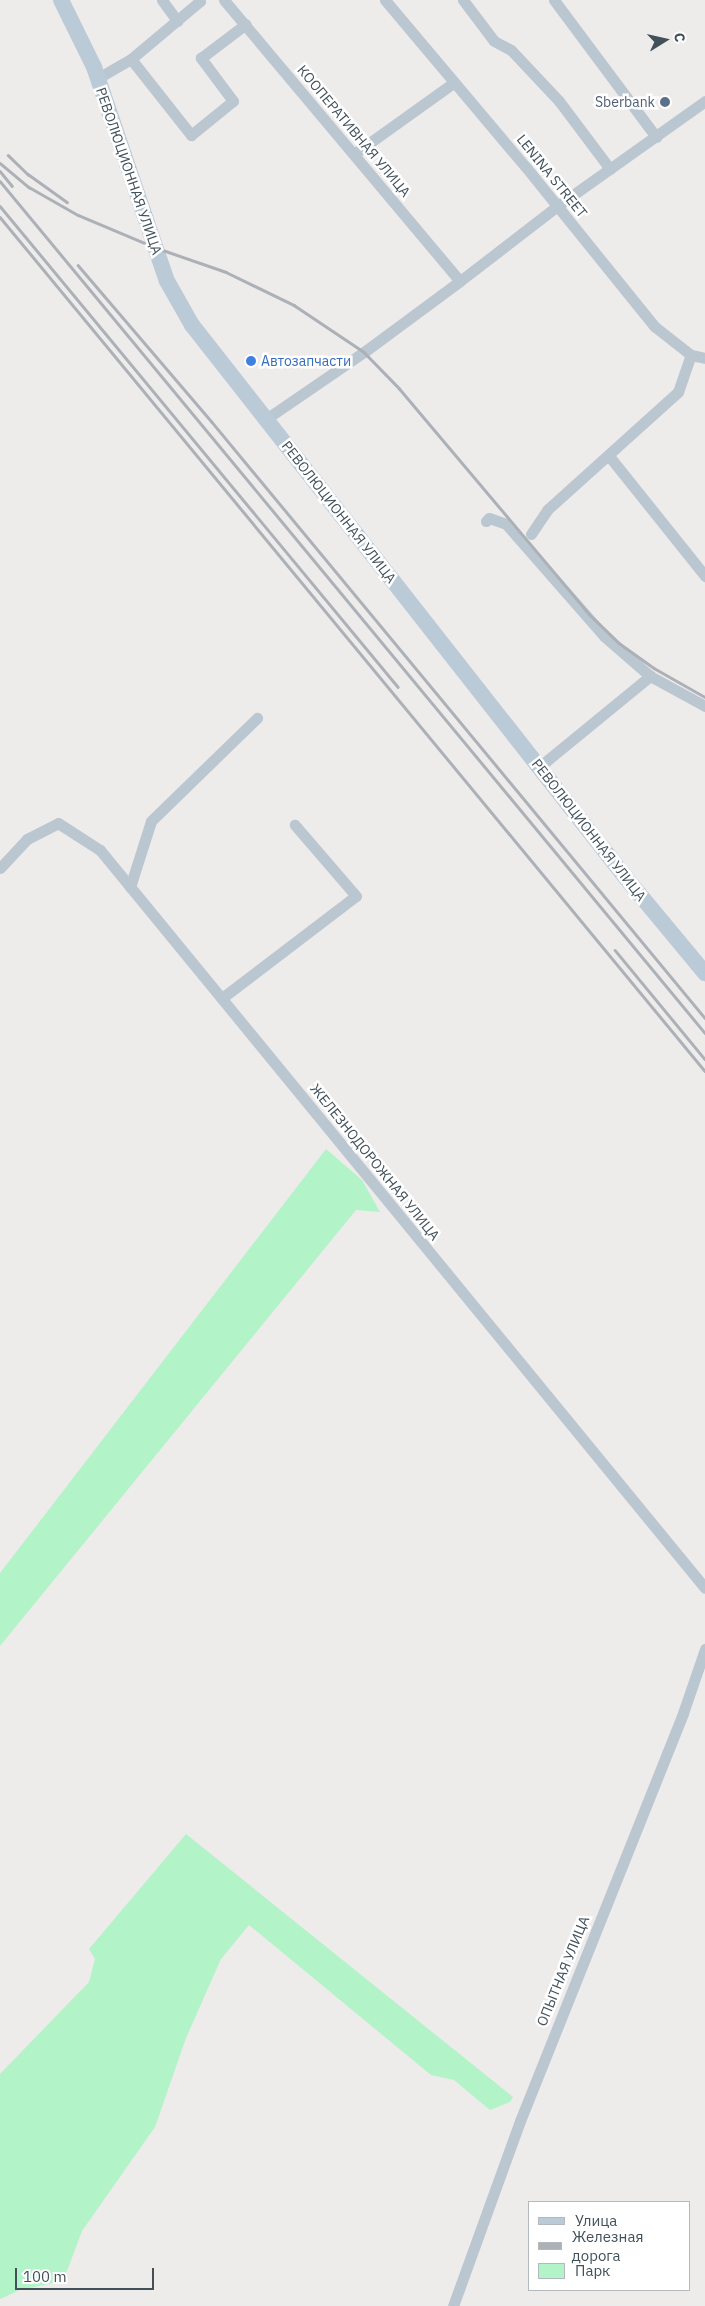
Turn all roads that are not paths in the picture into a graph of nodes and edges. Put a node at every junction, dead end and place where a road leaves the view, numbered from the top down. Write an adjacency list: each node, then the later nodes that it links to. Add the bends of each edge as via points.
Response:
1 (61, 0): 11 (main road, РЕВОЛЮЦИОННАЯ УЛИЦА)
2 (162, 0): 8 (street)
3 (199, 0): 8 (street)
4 (224, 0): 9 (street, КООПЕРАТИВНАЯ УЛИЦА)
5 (385, 0): 12 (street, LENINA STREET)
6 (463, 0): 16 (street, via 494,41 511,50 559,101)
7 (554, 0): 14 (street)
8 (177, 21): 10 (street)
9 (246, 24): 10 (street, via 201,58 233,101 192,135); 15 (street, КООПЕРАТИВНАЯ УЛИЦА)
10 (131, 59): 11 (street)
11 (98, 78): 21 (main road, РЕВОЛЮЦИОННАЯ УЛИЦА, via 154,247 177,302 206,345)
12 (453, 83): 15 (street); 17 (street, LENINA STREET, via 526,166)
13 (705, 102): 14 (street)
14 (656, 136): 16 (street)
15 (354, 154): 18 (street, КООПЕРАТИВНАЯ УЛИЦА)
16 (610, 169): 17 (street)
17 (556, 206): 18 (street); 19 (street, LENINA STREET, via 654,326)
18 (460, 281): 21 (street)
19 (691, 355): 20 (street, LENINA STREET); 22 (street, via 678,392)
20 (705, 358)
21 (266, 419): 29 (main road, РЕВОЛЮЦИОННАЯ УЛИЦА)
22 (609, 456): 24 (street, via 548,509); 25 (street)
23 (486, 522): 26 (street, via 489,518 506,524 604,636)
24 (531, 534)
25 (705, 576)
26 (650, 676): 27 (street); 29 (street)
27 (705, 706)
28 (257, 718): 32 (street, via 151,821)
29 (540, 768): 33 (main road, РЕВОЛЮЦИОННАЯ УЛИЦА)
30 (295, 825): 34 (street, via 356,896)
31 (0, 868): 32 (street, ЖЕЛЕЗНОДОРОЖНАЯ УЛИЦА, via 27,839 58,823 100,850)
32 (130, 887): 34 (street, ЖЕЛЕЗНОДОРОЖНАЯ УЛИЦА)
33 (705, 974)
34 (222, 998): 35 (street, ЖЕЛЕЗНОДОРОЖНАЯ УЛИЦА)
35 (705, 1588)
36 (705, 1649): 37 (street, ОПЫТНАЯ УЛИЦА, via 683,1713 520,2120)
37 (453, 2306)

